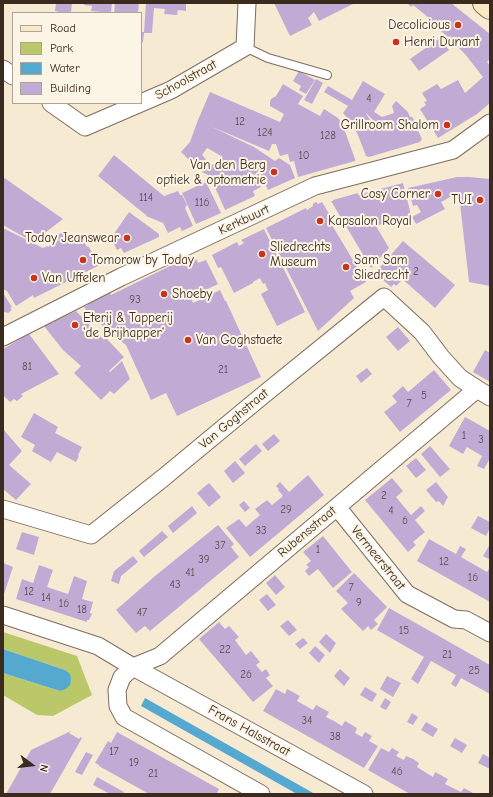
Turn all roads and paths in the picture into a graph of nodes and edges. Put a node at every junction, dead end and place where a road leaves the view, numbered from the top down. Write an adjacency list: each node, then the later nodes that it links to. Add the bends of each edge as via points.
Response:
1 (247, 3): 4 (street)
2 (484, 3): 3 (street)
3 (490, 8)
4 (245, 47): 6 (lane, via 268,58); 8 (street, Schoolstraat, via 172,90)
5 (3, 69): 7 (street)
6 (327, 74)
7 (12, 75)
8 (142, 103)
9 (52, 104): 10 (street, Schoolstraat, via 85,127)
10 (139, 104)
11 (490, 122): 12 (street, Kerkbuurt, via 453,150 315,186 121,277)
12 (3, 337)
13 (483, 393): 14 (street, Rubensstraat); 15 (street, Van Goghstraat, via 460,378 422,332 384,297 91,535)
14 (337, 507): 17 (street, Vermeerstraat, via 407,594 454,620 466,620); 18 (street, Rubensstraat, via 160,656)
15 (3, 509)
16 (3, 615): 18 (street, Frans Halsstraat, via 98,646)
17 (490, 633)
18 (133, 667): 19 (street, via 122,677 117,690 118,706 124,717); 20 (street, Frans Halsstraat)
19 (261, 794)
20 (364, 794)

